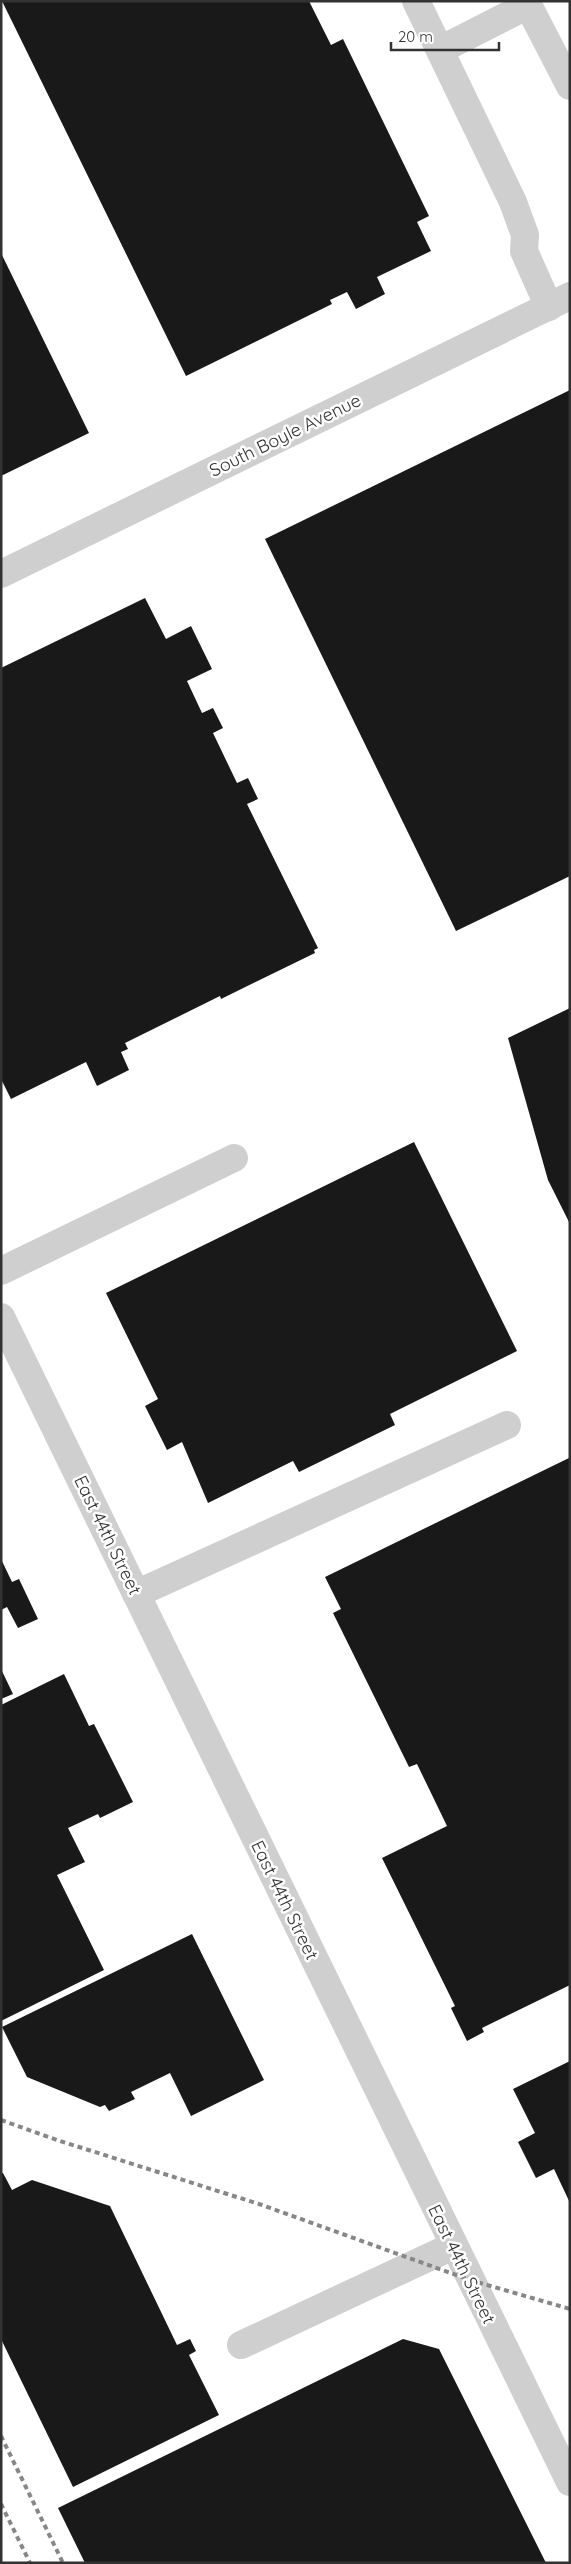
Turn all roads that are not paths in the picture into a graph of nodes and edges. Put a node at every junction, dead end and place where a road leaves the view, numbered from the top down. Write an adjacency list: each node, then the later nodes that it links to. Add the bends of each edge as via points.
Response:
1 (416, 1): 3 (street)
2 (527, 3): 3 (street); 4 (street)
3 (440, 50): 5 (street, via 512,202 525,235 524,251)
4 (570, 86)
5 (559, 302): 6 (street, South Boyle Avenue)
6 (1, 574)
7 (234, 1158): 8 (street)
8 (1, 1271)
9 (1, 1317): 11 (street, East 44th Street)
10 (507, 1425): 11 (street)
11 (136, 1594): 12 (street, East 44th Street)
12 (454, 2246): 13 (street); 14 (street, East 44th Street)
13 (241, 2345)
14 (570, 2482)

